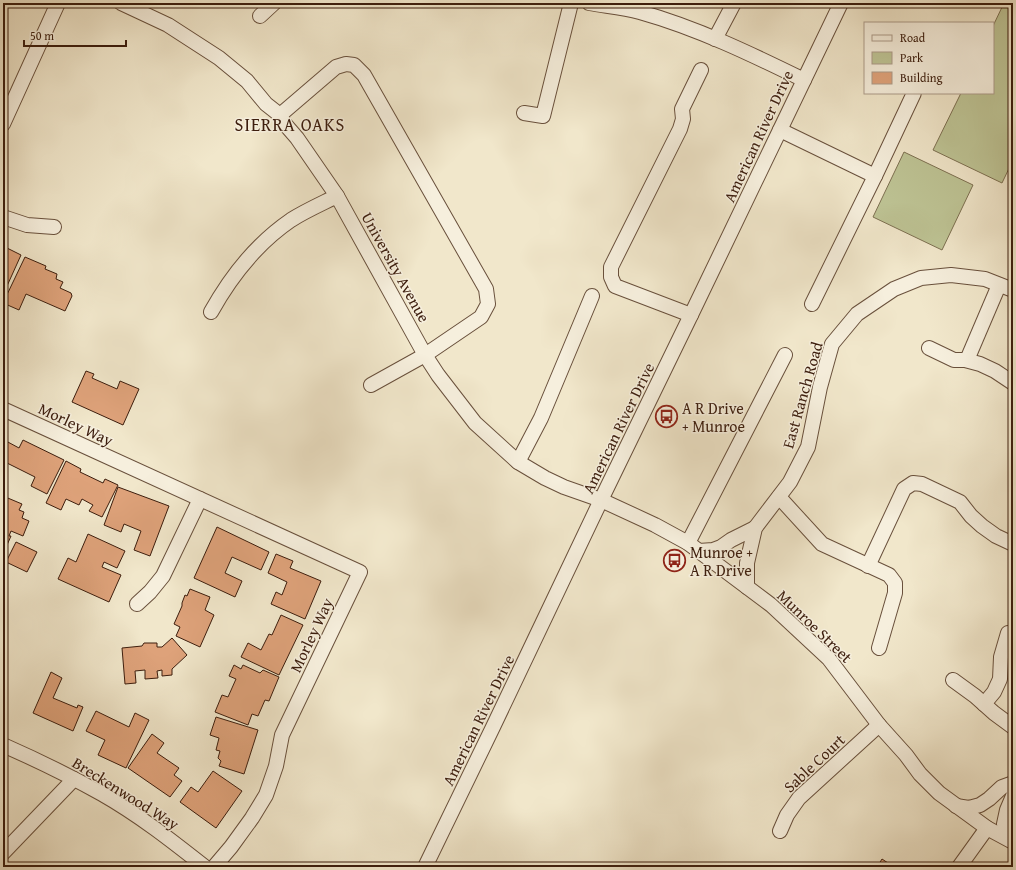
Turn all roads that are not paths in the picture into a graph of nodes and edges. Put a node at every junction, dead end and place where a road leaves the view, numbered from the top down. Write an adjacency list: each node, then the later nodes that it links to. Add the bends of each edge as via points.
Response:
1 (58, 3): 16 (street)
2 (121, 3): 15 (street, University Avenue, via 168,25 220,58 248,81 266,104)
3 (274, 3): 9 (street)
4 (571, 3): 14 (street, via 543,116)
5 (589, 3): 8 (street)
6 (734, 3): 10 (street)
7 (841, 3): 12 (street, American River Drive)
8 (647, 8): 10 (street, via 666,20)
9 (260, 16)
10 (715, 39): 12 (street)
11 (701, 70): 27 (street, via 682,109 683,119 680,128 611,266 611,277 615,286)
12 (804, 80): 17 (street, American River Drive)
13 (914, 94): 18 (street)
14 (524, 112)
15 (280, 115): 19 (street, University Avenue); 30 (street, via 336,67 354,65 364,76 486,289 488,297 488,304 481,317)
16 (3, 124)
17 (780, 130): 18 (street); 27 (street, American River Drive)
18 (875, 176): 25 (street)
19 (337, 196): 26 (street, via 291,220 272,234 238,269); 30 (street, University Avenue)
20 (3, 217): 21 (street, via 27,225)
21 (54, 227)
22 (999, 285): 23 (street, East Ranch Road); 31 (street); 36 (street, East Ranch Road, via 985,279 951,275 921,278 894,289 857,314 832,344 808,447)
23 (1013, 290)
24 (592, 296): 35 (street, via 541,418)
25 (812, 304)
26 (211, 312)
27 (691, 315): 38 (street, American River Drive)
28 (929, 348): 31 (street, via 954,360)
29 (785, 354): 41 (street)
30 (425, 355): 33 (street); 35 (street, University Avenue, via 475,423)
31 (967, 360): 32 (street, via 995,371)
32 (1013, 383)
33 (371, 385)
34 (3, 409): 37 (street, Morley Way)
35 (518, 462): 38 (street, University Avenue, via 564,487)
36 (779, 497): 39 (street, East Ranch Road); 42 (street, via 822,544)
37 (200, 499): 44 (street, via 163,576); 61 (street, Morley Way, via 360,572 282,735 276,766 266,795 252,818)
38 (601, 500): 41 (street, Munroe Street, via 655,525); 62 (street, American River Drive)
39 (755, 528): 41 (street, East Ranch Road, via 713,550); 43 (street, East Ranch Road, via 747,563)
40 (1013, 544): 42 (street, via 982,526 960,502 922,484 913,483 904,489)
41 (693, 547): 43 (street, Munroe Street)
42 (868, 566): 46 (street, via 889,575 895,583 895,593)
43 (747, 587): 49 (street, Munroe Street, via 771,605 829,660)
44 (137, 604)
45 (1008, 633): 48 (street, via 1001,657 1000,679)
46 (879, 648)
47 (953, 680): 48 (street)
48 (984, 704): 50 (street)
49 (879, 726): 55 (street, Munroe Street, via 920,774); 57 (street, Sable Court, via 799,798)
50 (1013, 727)
51 (3, 745): 52 (street, Breckenwood Way)
52 (74, 779): 59 (street); 60 (street, Breckenwood Way, via 144,820)
53 (1013, 783): 55 (street, via 1002,787 980,805 969,808)
54 (1013, 796): 58 (street, via 1004,824)
55 (956, 806): 56 (street, Munroe Street)
56 (986, 828): 58 (street, Munroe Street); 63 (street)
57 (780, 831)
58 (1012, 841)
59 (3, 853)
60 (205, 867)
61 (214, 867)
62 (425, 867)
63 (958, 867)

